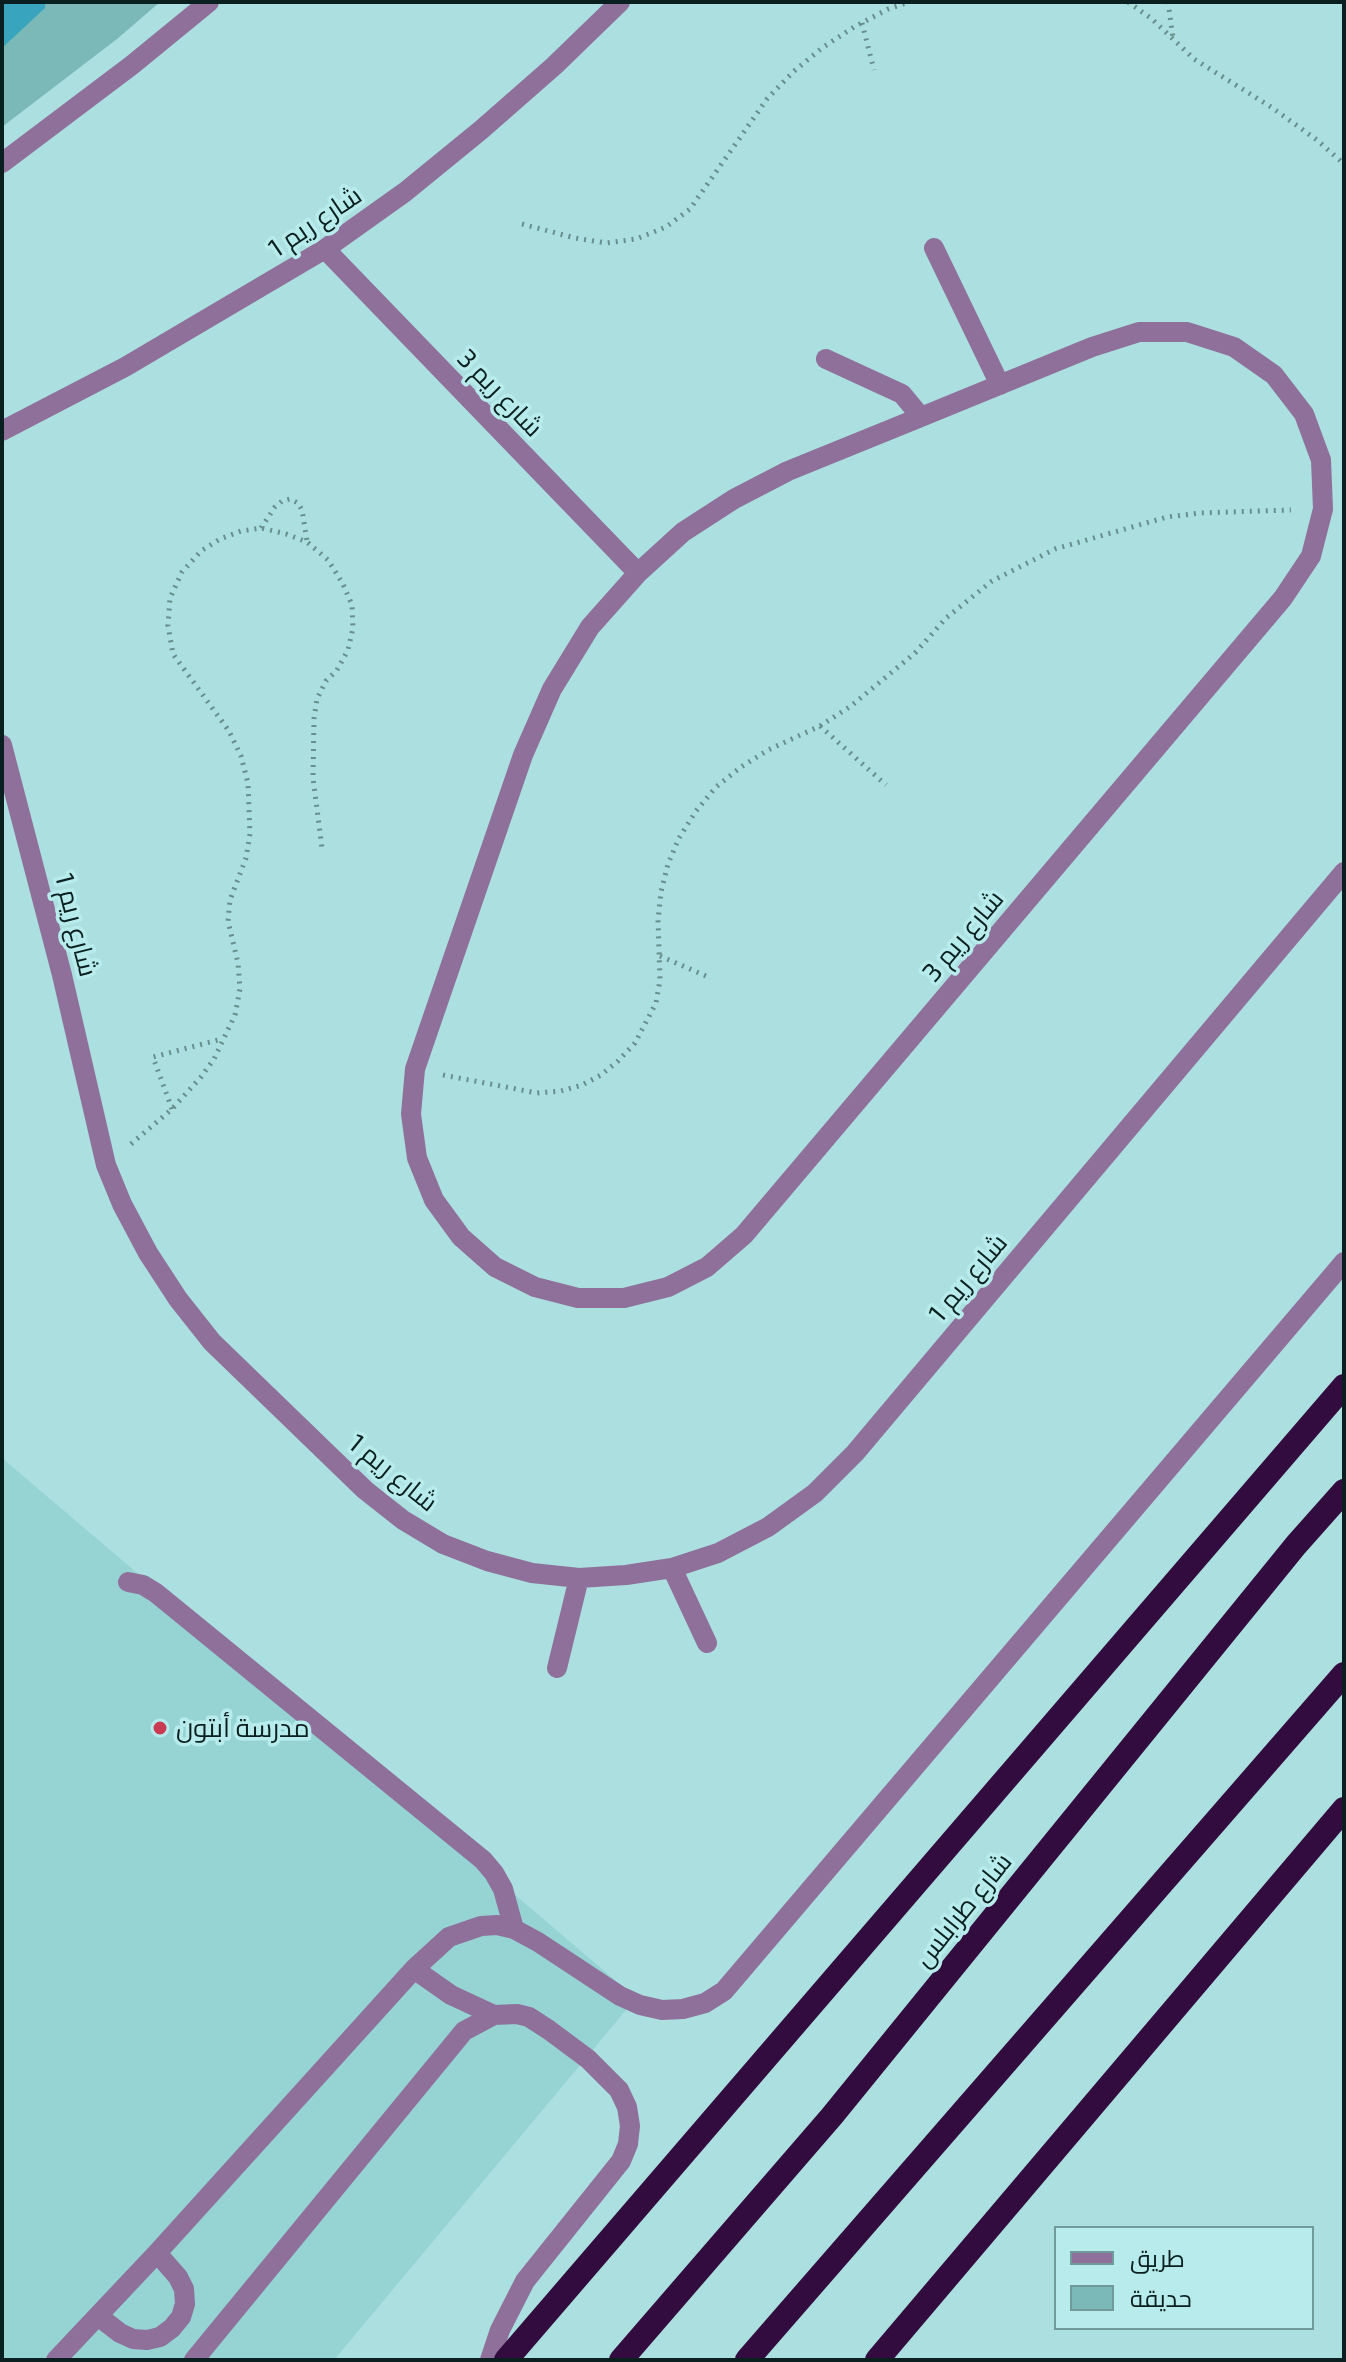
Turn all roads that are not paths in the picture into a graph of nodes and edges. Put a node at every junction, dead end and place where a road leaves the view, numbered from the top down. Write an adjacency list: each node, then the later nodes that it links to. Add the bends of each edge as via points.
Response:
1 (209, 2): 3 (street)
2 (620, 2): 5 (street, شارع ريم 1, via 481,130)
3 (2, 163)
4 (934, 248): 7 (street)
5 (325, 249): 9 (street, شارع ريم 1, via 125,367); 10 (street, شارع ريم 3)
6 (826, 359): 8 (street, via 902,394)
7 (1000, 385): 8 (street, شارع ريم 3); 10 (street, شارع ريم 3, via 1139,332 1187,332 1234,347 1274,375 1304,414 1321,460 1323,509 1311,556 1283,598 744,1235 707,1267 668,1287 624,1298 578,1298 535,1287 495,1267 461,1237 434,1200 417,1158 411,1114 415,1069 523,755 552,689 590,627)
8 (921, 417): 10 (street, شارع ريم 3, via 734,499 683,532)
9 (2, 431)
10 (638, 573)
11 (2, 745): 17 (street, شارع ريم 1, via 106,1165 148,1253 178,1299 212,1342 403,1520 443,1544 487,1561)
12 (1344, 872): 16 (street, شارع ريم 1, via 855,1453 815,1493 768,1527 718,1553)
13 (1344, 1262): 23 (street, via 724,1991 683,2009 640,2005)
14 (1344, 1386): 31 (highway)
15 (1344, 1491): 32 (highway, شارع طرابلس, via 832,2116)
16 (672, 1568): 17 (street, شارع ريم 1); 19 (street)
17 (579, 1578): 20 (street)
18 (128, 1582): 23 (street, via 156,1593 483,1860 503,1889)
19 (707, 1643)
20 (557, 1668)
21 (1344, 1674): 33 (highway)
22 (1344, 1809): 34 (highway)
23 (514, 1929): 24 (street, via 497,1925 464,1930)
24 (414, 1969): 25 (street, via 451,1995); 26 (street)
25 (494, 2015): 29 (street, via 459,2037); 30 (street, via 529,2017 588,2059 619,2090 630,2126 621,2161 525,2281)
26 (157, 2253): 27 (street); 27 (street, via 184,2289 181,2317 172,2328 160,2337 133,2339)
27 (98, 2316): 28 (street)
28 (61, 2359)
29 (194, 2360)
30 (490, 2360)
31 (506, 2360)
32 (621, 2360)
33 (747, 2360)
34 (877, 2360)

